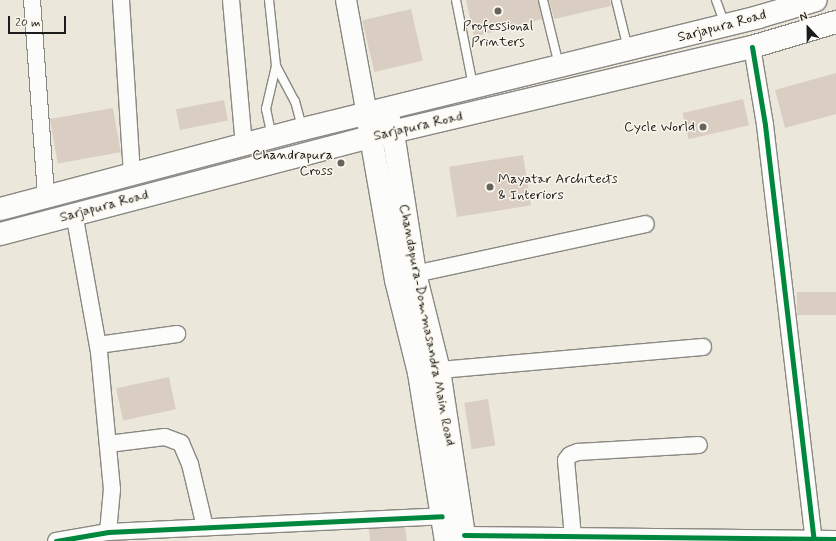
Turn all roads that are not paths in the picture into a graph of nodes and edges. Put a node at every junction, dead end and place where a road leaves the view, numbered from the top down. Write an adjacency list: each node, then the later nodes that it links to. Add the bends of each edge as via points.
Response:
1 (32, 0): 25 (street)
2 (121, 0): 24 (street)
3 (231, 0): 23 (street)
4 (269, 0): 15 (lane)
5 (346, 0): 18 (street)
6 (456, 0): 17 (lane)
7 (543, 0): 16 (lane)
8 (616, 0): 14 (lane)
9 (716, 0): 12 (lane)
10 (816, 0): 12 (main road, Sarjapura Road)
11 (836, 22): 13 (main road, Sarjapura Road)
12 (725, 25): 14 (main road, Sarjapura Road)
13 (752, 47): 20 (main road, Sarjapura Road); 43 (street, via 765,125)
14 (629, 50): 16 (main road, Sarjapura Road)
15 (276, 66): 19 (lane, via 296,101); 21 (lane, via 266,109)
16 (559, 67): 17 (main road, Sarjapura Road)
17 (474, 89): 18 (main road, Sarjapura Road)
18 (376, 111): 19 (main road, Sarjapura Road); 20 (main road, Chandapura-Dommasandra Main Road); 22 (main road, Chandapura-Dommasandra Main Road)
19 (303, 129): 21 (main road, Sarjapura Road)
20 (392, 133): 22 (main road, Sarjapura Road); 30 (main road, Chandapura-Dommasandra Main Road)
21 (272, 137): 23 (main road, Sarjapura Road)
22 (371, 137): 27 (main road, Sarjapura Road); 37 (main road, Chandapura-Dommasandra Main Road, via 396,280 419,373)
23 (244, 145): 24 (main road, Sarjapura Road)
24 (132, 174): 25 (main road, Sarjapura Road)
25 (46, 197): 26 (main road, Sarjapura Road)
26 (0, 208)
27 (74, 213): 29 (main road, Sarjapura Road); 32 (street)
28 (646, 224): 30 (street)
29 (0, 234)
30 (415, 274): 34 (main road, Chandapura-Dommasandra Main Road)
31 (177, 334): 32 (street)
32 (98, 345): 35 (street)
33 (703, 347): 34 (street)
34 (439, 370): 41 (main road, Chandapura-Dommasandra Main Road)
35 (108, 444): 38 (street, via 165,437 181,443 190,464); 39 (street, via 112,489)
36 (699, 446): 40 (street, via 578,452 570,455 566,460)
37 (442, 516): 38 (street); 41 (main road, Chandapura-Dommasandra Main Road)
38 (205, 527): 39 (street)
39 (108, 532): 44 (street)
40 (573, 537): 41 (street); 43 (street)
41 (458, 539)
42 (836, 539): 43 (street)
43 (814, 540)
44 (56, 541)

